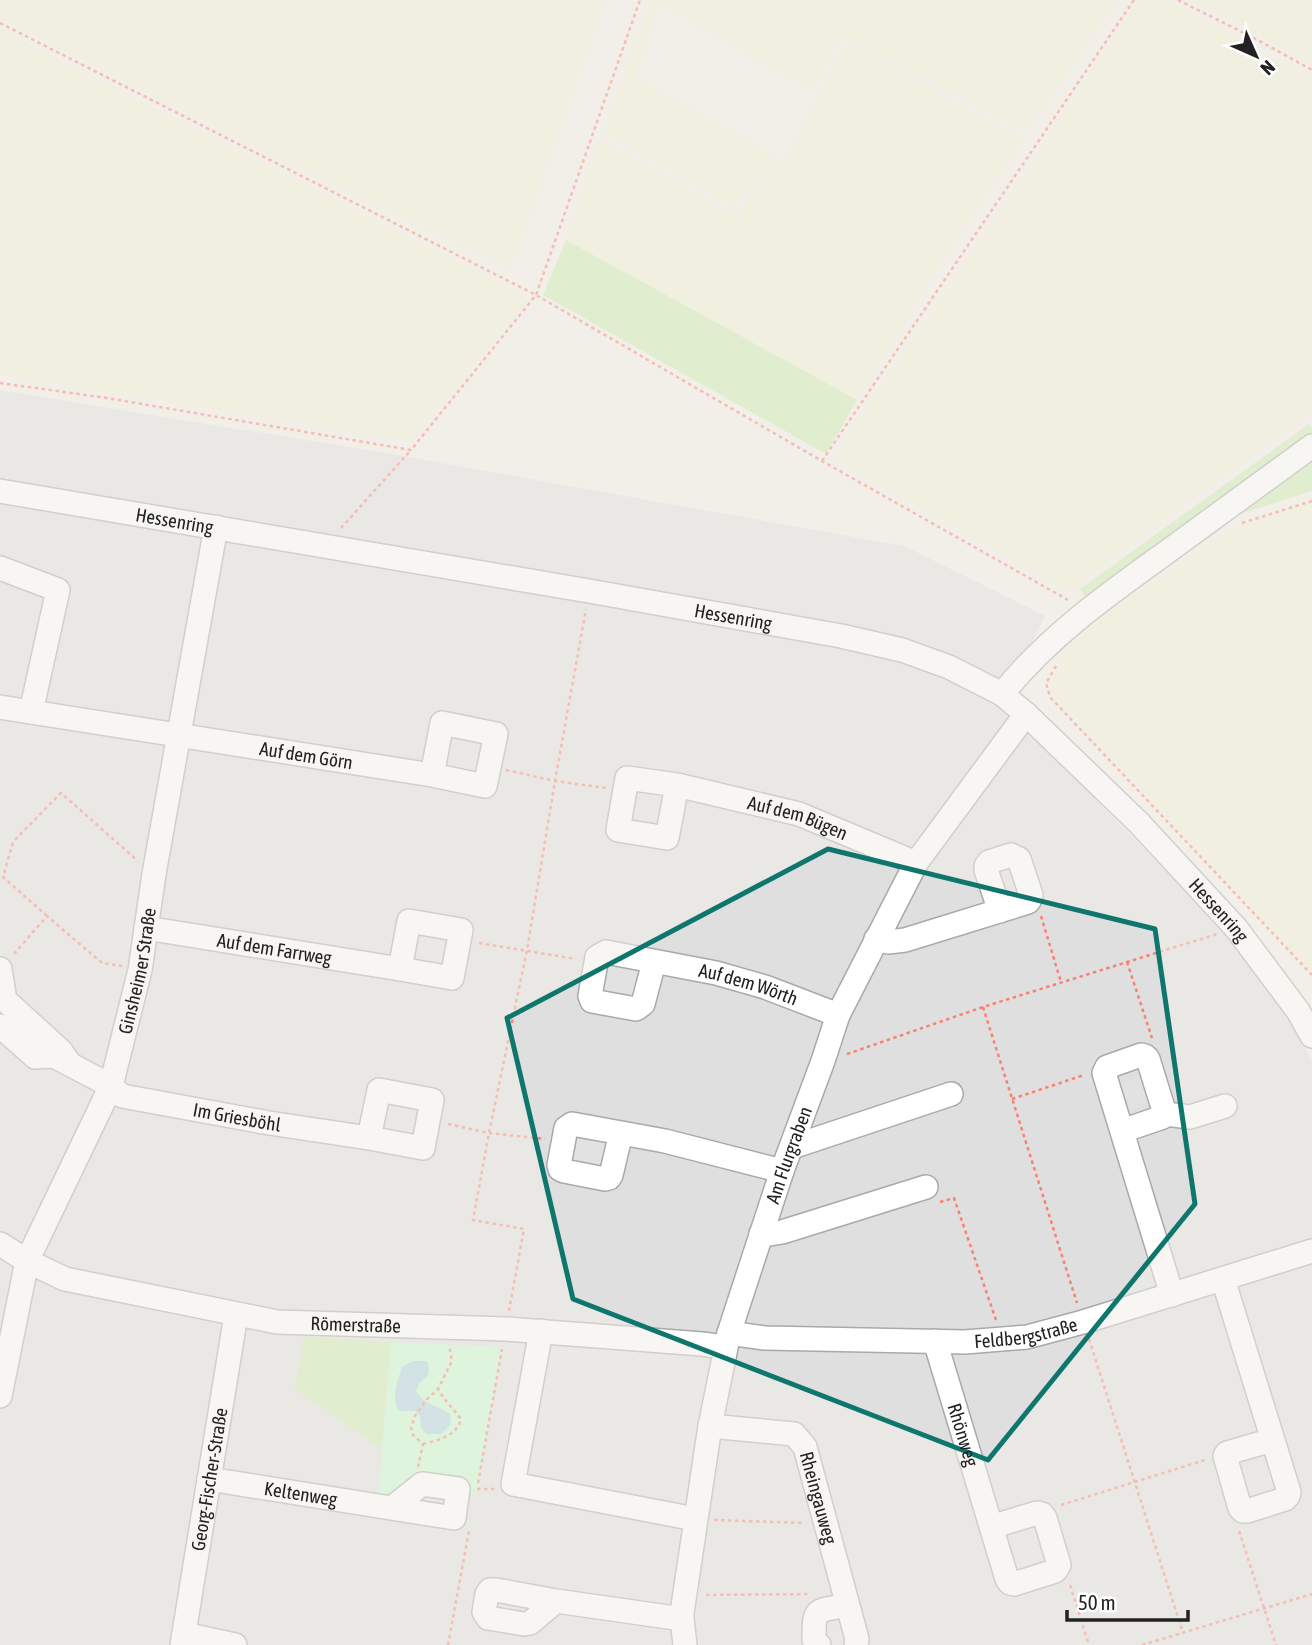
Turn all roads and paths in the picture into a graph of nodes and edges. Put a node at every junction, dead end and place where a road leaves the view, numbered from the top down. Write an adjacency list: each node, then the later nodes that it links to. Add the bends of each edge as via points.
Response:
1 (640, 0): 6 (path)
2 (1134, 0): 10 (path)
3 (1178, 0): 5 (path)
4 (0, 23): 6 (path)
5 (1312, 70)
6 (536, 295): 9 (path); 10 (path)
7 (0, 383): 9 (path)
8 (1312, 446): 18 (street, Am Flurgraben)
9 (411, 450): 15 (path)
10 (822, 461): 18 (path)
11 (0, 491): 14 (street, Hessenring)
12 (1312, 501): 13 (path)
13 (1240, 523)
14 (216, 527): 15 (street, Hessenring); 23 (street, Ginsheimer Straße)
15 (325, 546): 17 (street, Hessenring)
16 (0, 568): 22 (street, via 58,590)
17 (589, 591): 20 (street, Hessenring, via 902,650 949,667); 26 (path)
18 (1087, 610): 19 (street, Am Flurgraben)
19 (1052, 654): 20 (street, Am Flurgraben, via 1016,677); 45 (path, via 1046,683 1050,697)
20 (1015, 705): 29 (street, Am Flurgraben); 35 (street, Hessenring, via 1138,822)
21 (0, 707): 22 (street, Auf dem Görn)
22 (31, 712): 23 (street, Auf dem Görn)
23 (179, 736): 25 (street, Auf dem Görn); 30 (street, Ginsheimer Straße)
24 (489, 766): 25 (street, Auf dem Görn, via 485,786); 25 (street, via 496,734 442,723); 26 (path)
25 (432, 775)
26 (555, 781): 28 (path); 38 (path)
27 (677, 785): 28 (street, Auf dem Bügen, via 627,778); 28 (street, via 667,838 618,830); 29 (street, Auf dem Bügen, via 799,814)
28 (625, 791)
29 (916, 863): 36 (street, Am Flurgraben)
30 (154, 874): 33 (path, via 61,793 13,842 3,877); 34 (street, Ginsheimer Straße)
31 (1030, 899): 32 (street); 32 (street, via 1019,859 1011,855 989,862 986,870); 46 (path, via 1039,908)
32 (1000, 911): 36 (street, via 905,940)
33 (47, 916): 42 (path); 44 (path, via 102,963)
34 (146, 928): 43 (street, Auf dem Farrweg); 44 (street, Ginsheimer Straße)
35 (1236, 928): 40 (path); 49 (street, Hessenring)
36 (876, 939): 47 (street, Am Flurgraben)
37 (459, 940): 38 (path); 43 (street, Auf dem Farrweg, via 452,978); 43 (street, via 461,930 409,921)
38 (527, 950): 41 (path); 61 (path)
39 (654, 962): 41 (street, Auf dem Wörth, via 606,952); 41 (street, via 643,1004 636,1009 592,1001); 47 (street, Auf dem Wörth, via 716,973)
40 (1127, 962): 46 (path); 50 (path, via 1154,1042)
41 (596, 963)
42 (0, 969): 52 (street, via 5,1000)
43 (400, 969)
44 (140, 970): 54 (street, Ginsheimer Straße)
45 (1312, 975)
46 (1061, 982): 51 (path)
47 (838, 1014): 51 (street, Am Flurgraben)
48 (0, 1026): 52 (street, via 35,1057 54,1056)
49 (1312, 1036)
50 (1145, 1056): 53 (street); 58 (street)
51 (824, 1062): 65 (street, Am Flurgraben)
52 (69, 1063): 54 (street, Im Griesböhl)
53 (1104, 1070): 56 (path); 60 (street)
54 (111, 1086): 63 (street, Im Griesböhl, via 122,1096); 71 (street, Ginsheimer Straße)
55 (951, 1094): 65 (street)
56 (1012, 1098)
57 (1225, 1106): 58 (street, via 1190,1117)
58 (1166, 1114): 60 (street)
59 (428, 1119): 61 (path); 63 (street, Im Griesböhl, via 423,1149); 63 (street, via 432,1100 379,1090)
60 (1122, 1131): 73 (street)
61 (489, 1133): 64 (path); 76 (path, via 473,1220 524,1229)
62 (621, 1133): 64 (street, via 572,1124); 64 (street, via 611,1175 605,1179 560,1169); 66 (street)
63 (369, 1138)
64 (563, 1141)
65 (792, 1147): 66 (street, Am Flurgraben)
66 (782, 1171): 68 (street, Am Flurgraben)
67 (926, 1187): 68 (street, via 782,1232); 79 (path, via 939,1202 954,1198)
68 (761, 1234): 78 (street, Am Flurgraben)
69 (0, 1244): 71 (street, Römerstraße)
70 (1312, 1251): 72 (street, Feldbergstraße)
71 (27, 1261): 74 (street, Römerstraße, via 65,1279); 82 (street, Ginsheimer Straße)
72 (1223, 1279): 73 (street, Feldbergstraße); 84 (street)
73 (1172, 1294): 79 (street, Feldbergstraße, via 1051,1332)
74 (236, 1315): 75 (street, Römerstraße, via 277,1322); 87 (street, Georg-Fischer-Straße)
75 (449, 1326): 76 (street, Römerstraße); 81 (path, via 452,1361)
76 (506, 1329): 77 (street, Römerstraße); 89 (path)
77 (541, 1331): 78 (street, Römerstraße, via 702,1344); 93 (street, via 513,1484)
78 (727, 1340): 80 (street, Feldbergstraße); 83 (street, Am Flurgraben)
79 (1003, 1340): 80 (street, Feldbergstraße)
80 (934, 1341): 96 (street, Rhönweg)
81 (438, 1389): 85 (path, via 426,1400 411,1428); 85 (path, via 461,1419 454,1432)
82 (0, 1396)
83 (710, 1426): 93 (street, Am Flurgraben); 95 (street, Rheingauweg, via 794,1434 804,1447)
84 (1272, 1440): 86 (street); 91 (street, via 1288,1496)
85 (423, 1444): 88 (path, via 418,1469)
86 (1225, 1456): 91 (street); 92 (path)
87 (209, 1479): 90 (street, Keltenweg); 104 (street, Georg-Fischer-Straße)
88 (422, 1483): 90 (street); 90 (street, Keltenweg, via 458,1489 454,1518)
89 (477, 1489)
90 (392, 1508)
91 (1243, 1511): 102 (path, via 1238,1528)
92 (1042, 1514): 96 (street); 97 (street)
93 (695, 1519): 95 (path); 99 (street, Am Flurgraben)
94 (471, 1522): 106 (path)
95 (826, 1524): 100 (street, Rheingauweg)
96 (991, 1527): 97 (street, Rhönweg, via 1010,1583)
97 (1058, 1569): 110 (path, via 1069,1580)
98 (1312, 1594): 102 (path)
99 (685, 1595): 100 (path); 103 (street, Am Flurgraben)
100 (846, 1599): 108 (street, via 814,1617 814,1640); 109 (street, Rheingauweg)
101 (556, 1601): 103 (street)
102 (1265, 1608): 111 (path); 112 (path)
103 (682, 1619): 107 (street, Am Flurgraben)
104 (183, 1639): 105 (street)
105 (235, 1645)
106 (448, 1645)
107 (685, 1645)
108 (819, 1645)
109 (856, 1645)
110 (1089, 1645)
111 (1142, 1645)
112 (1276, 1645)

